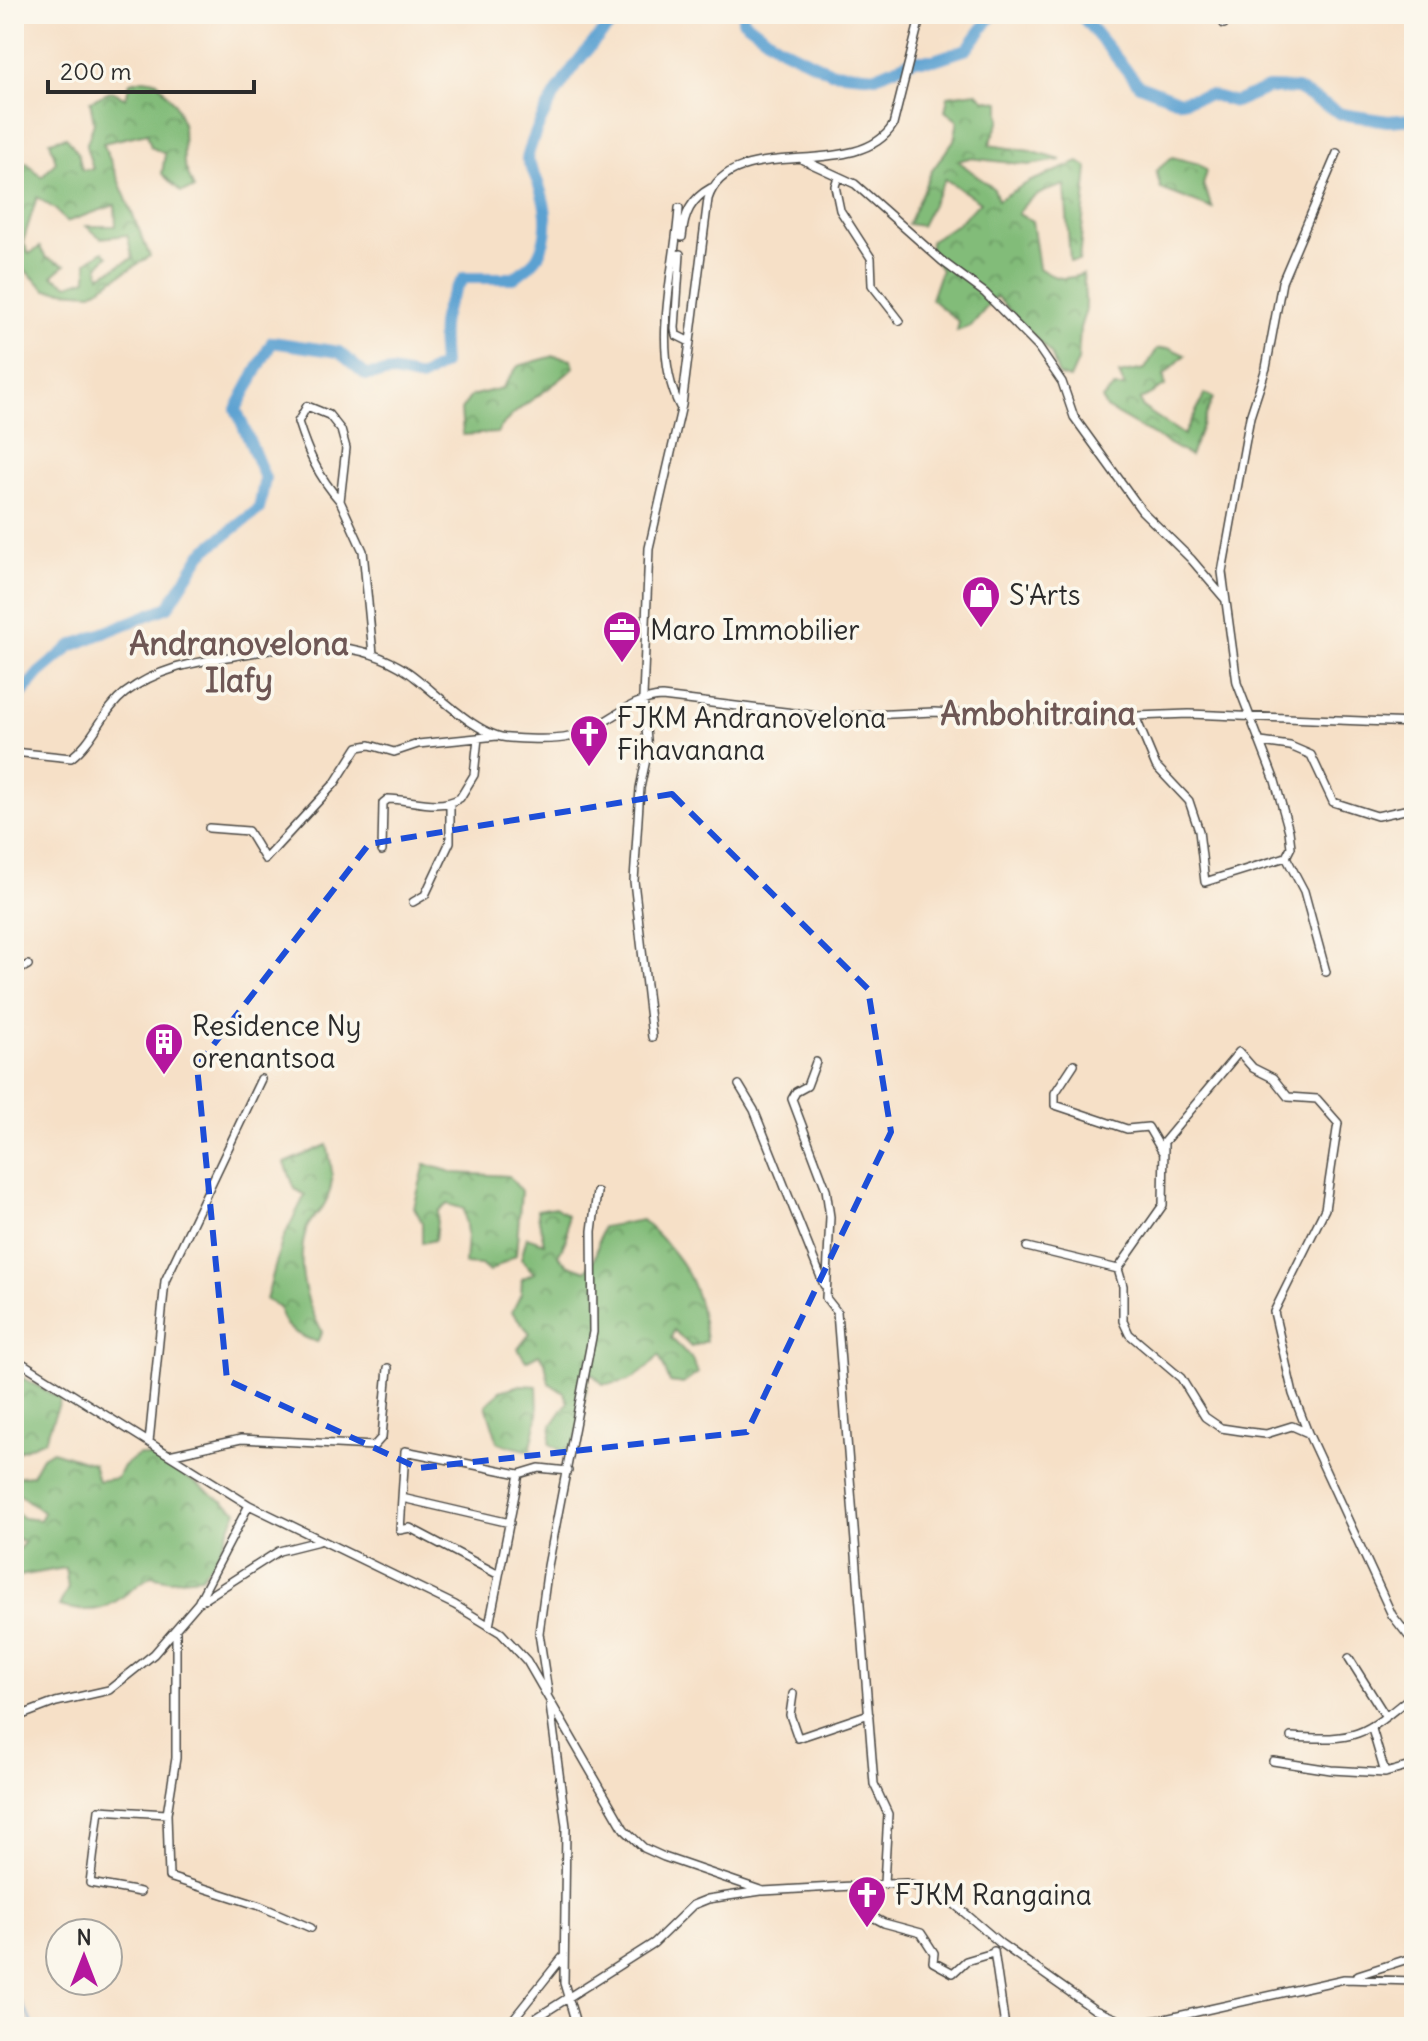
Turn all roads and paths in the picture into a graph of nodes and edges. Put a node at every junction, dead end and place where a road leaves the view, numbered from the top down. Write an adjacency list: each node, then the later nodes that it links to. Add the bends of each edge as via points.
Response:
1 (921, 14): 5 (street, via 893,125 874,144 853,152)
2 (1228, 14): 3 (street)
3 (1224, 24)
4 (1337, 153): 13 (street, via 1282,282 1240,471 1222,572)
5 (801, 159): 6 (street); 7 (street, via 752,164 728,173)
6 (838, 177): 9 (street, via 840,210 871,258 872,285); 13 (street, via 855,184 985,293 1038,347 1062,382 1074,417 1142,511)
7 (711, 188): 10 (street); 10 (street, via 698,195 682,229 674,314 676,335)
8 (679, 208): 11 (street, via 665,332)
9 (900, 321)
10 (690, 342): 11 (street)
11 (681, 409): 15 (street, via 649,548)
12 (340, 501): 12 (street, via 346,448 341,430 329,415 307,406 298,422 307,451 319,478); 14 (street, via 363,551)
13 (1225, 599): 17 (street, via 1237,683)
14 (373, 654): 19 (street, via 396,664 469,720); 22 (street, via 277,646 186,663 158,672 123,694 71,758)
15 (643, 698): 16 (street, via 827,717 934,712 1056,719); 19 (street, via 569,737); 32 (street, via 648,750 634,881)
16 (1135, 716): 17 (street); 27 (street, via 1156,766 1189,801 1205,882)
17 (1253, 718): 18 (street); 21 (street)
18 (1414, 723)
19 (499, 736): 20 (street)
20 (478, 738): 23 (street, via 474,775); 25 (street, via 394,752 358,747 335,783 265,859 248,831)
21 (1261, 742): 24 (street, via 1311,755 1333,802 1377,816); 27 (street, via 1289,831)
22 (14, 752)
23 (450, 804): 26 (street, via 388,799 383,803); 28 (street, via 450,842 425,895)
24 (1414, 808)
25 (209, 828)
26 (382, 851)
27 (1286, 857): 30 (street, via 1304,891)
28 (413, 902)
29 (28, 965): 31 (street)
30 (1326, 972)
31 (14, 973)
32 (652, 1037)
33 (816, 1062): 41 (street, via 807,1086 792,1099 826,1189 830,1217)
34 (1074, 1064): 37 (street, via 1055,1093 1055,1105 1127,1129 1148,1127)
35 (261, 1079): 45 (street, via 165,1281)
36 (739, 1085): 41 (street, via 754,1110)
37 (1163, 1153): 40 (street, via 1163,1205); 44 (street, via 1164,1142 1239,1052 1288,1097 1317,1099 1338,1123 1325,1209 1274,1312)
38 (597, 1192): 47 (street, via 593,1332)
39 (1027, 1247): 40 (street)
40 (1118, 1269): 44 (street, via 1129,1334 1181,1378 1205,1417 1221,1428 1266,1434 1292,1426)
41 (825, 1287): 62 (street, via 837,1312)
42 (14, 1358): 45 (street)
43 (388, 1368): 46 (street, via 382,1437 374,1446 241,1439)
44 (1308, 1433): 57 (street, via 1392,1615)
45 (149, 1442): 46 (street)
46 (169, 1455): 50 (street)
47 (568, 1471): 48 (street, via 539,1468); 61 (street, via 539,1633)
48 (519, 1474): 49 (street, via 405,1451); 51 (street)
49 (402, 1498): 51 (street); 53 (street, via 400,1530 410,1528)
50 (249, 1505): 52 (street); 54 (street)
51 (510, 1523): 53 (street)
52 (319, 1541): 54 (street, via 279,1551); 55 (street)
53 (499, 1575): 55 (street)
54 (198, 1603): 56 (street)
55 (489, 1626): 61 (street, via 527,1661)
56 (176, 1632): 64 (street, via 109,1690); 70 (street, via 176,1758)
57 (1414, 1643)
58 (1349, 1658): 63 (street)
59 (793, 1694): 62 (street, via 790,1715 798,1738)
60 (1414, 1694): 63 (street)
61 (549, 1698): 73 (street, via 624,1829 644,1848); 79 (street, via 566,1826)
62 (869, 1714): 71 (street, via 874,1784 888,1814)
63 (1386, 1717): 65 (street)
64 (14, 1718)
65 (1372, 1729): 66 (street, via 1338,1740); 69 (street)
66 (1291, 1737)
67 (1273, 1761): 69 (street)
68 (1414, 1765): 69 (street)
69 (1385, 1773)
70 (167, 1814): 74 (street, via 99,1810 90,1883); 75 (street, via 169,1877)
71 (884, 1883): 72 (street); 76 (street, via 906,1883 946,1897)
72 (866, 1885): 73 (street); 77 (street, via 867,1914 921,1933 941,1969 953,1973 966,1961)
73 (763, 1891): 82 (street, via 693,1905 654,1943)
74 (140, 1892)
75 (311, 1928)
76 (1000, 1943): 77 (street); 80 (street, via 1095,2010 1129,2024)
77 (993, 1953): 86 (street)
78 (1414, 1957): 80 (street)
79 (562, 1958): 82 (street); 83 (street)
80 (1344, 1979): 81 (street)
81 (1414, 1981)
82 (566, 1997): 84 (street); 85 (street)
83 (507, 2027)
84 (522, 2027)
85 (577, 2027)
86 (1005, 2027)

